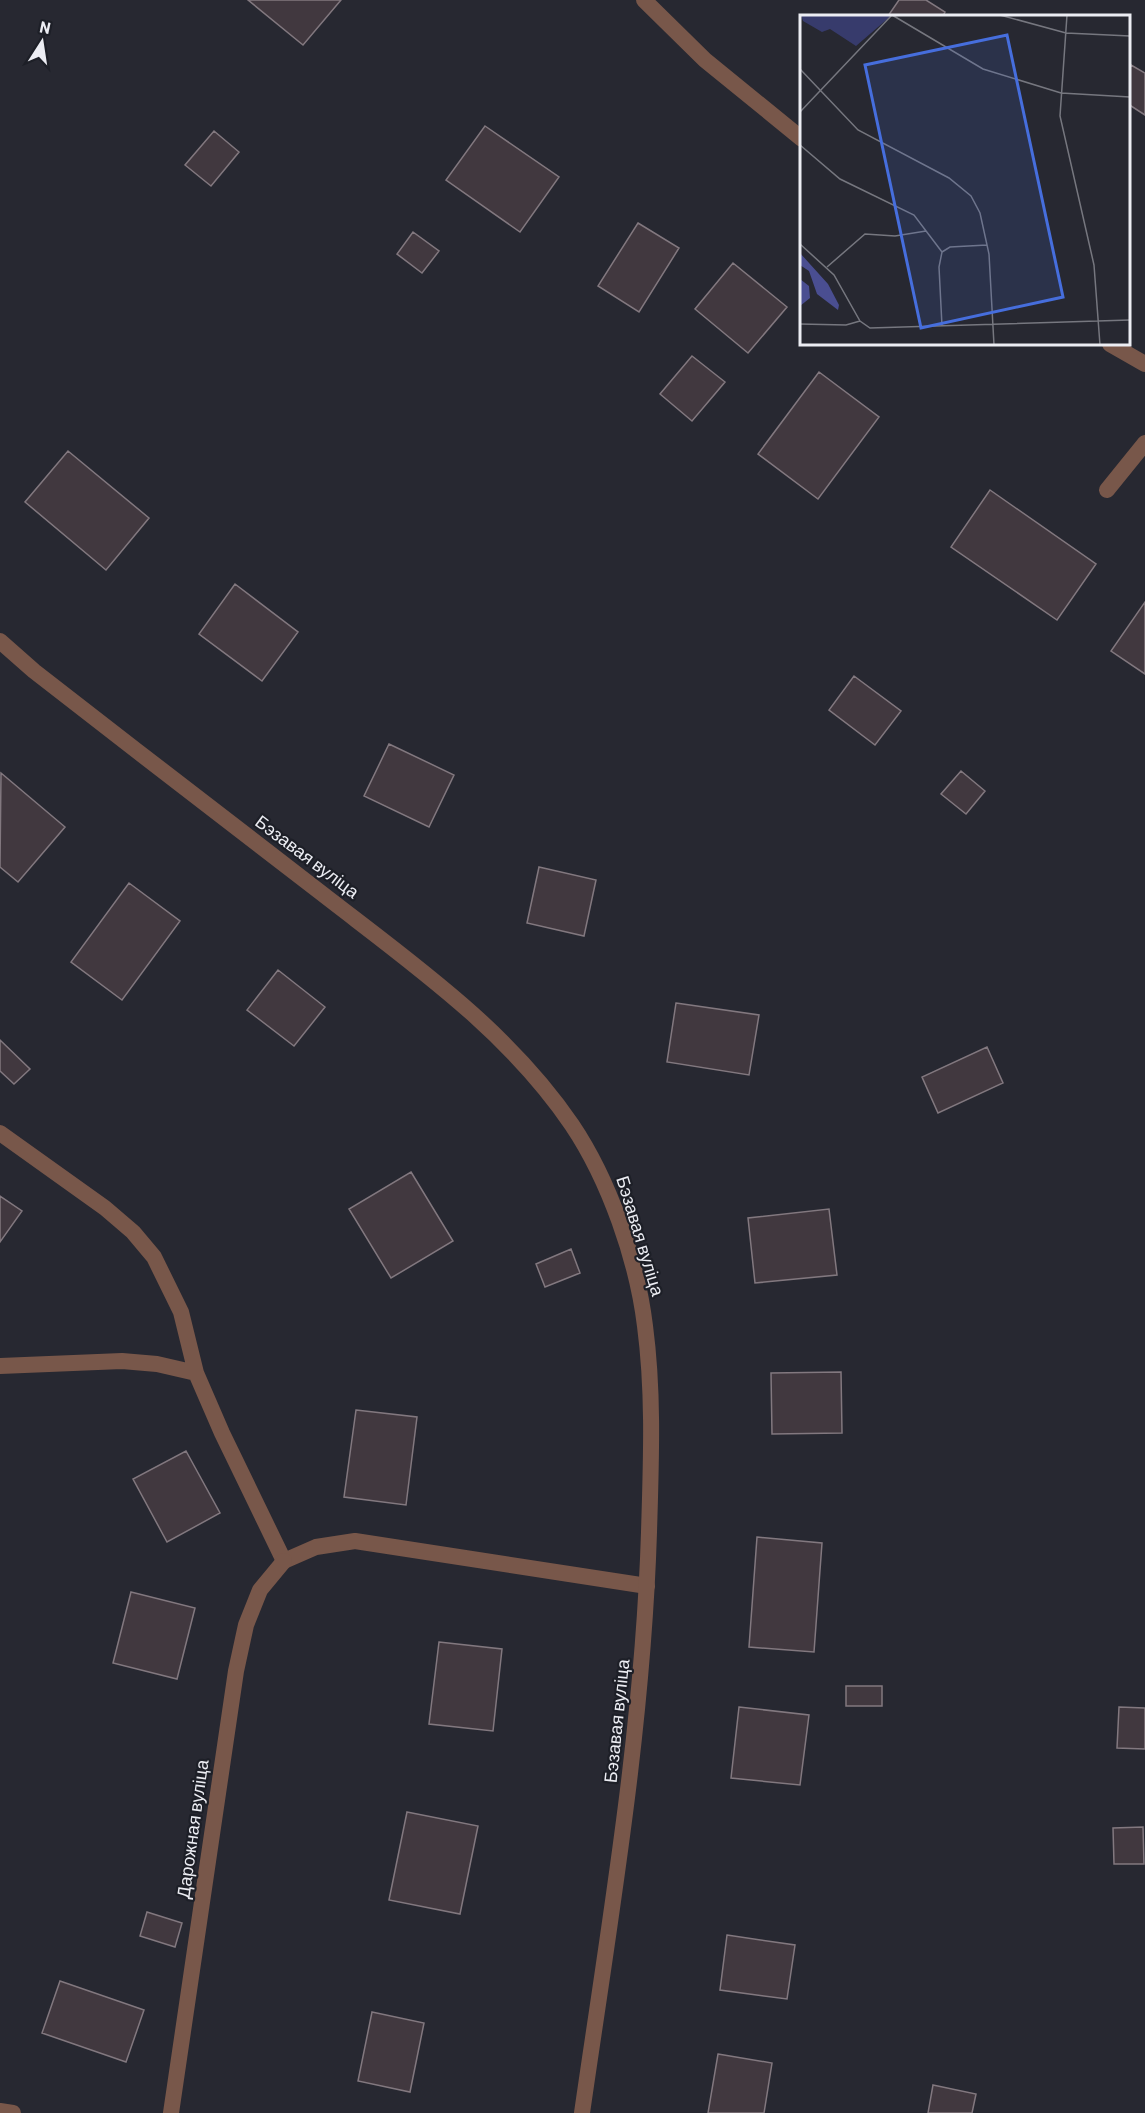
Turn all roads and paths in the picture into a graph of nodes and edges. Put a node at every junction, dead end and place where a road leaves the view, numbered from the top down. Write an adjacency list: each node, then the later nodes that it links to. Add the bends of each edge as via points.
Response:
1 (644, 0): 2 (street, via 705,60)
2 (800, 138)
3 (1112, 345): 4 (street)
4 (1145, 364)
5 (1145, 443): 6 (street)
6 (1107, 490)
7 (0, 641): 12 (street, Бэзавая вуліца, via 464,1005 524,1066 572,1125 604,1183 628,1252 645,1323 651,1398)
8 (0, 1133): 10 (street, via 105,1208 154,1257 181,1312)
9 (0, 1366): 10 (street, via 122,1361)
10 (196, 1373): 11 (street)
11 (284, 1561): 12 (street, via 316,1547 355,1541); 15 (street, Дарожная вуліца, via 260,1590 246,1625 236,1671)
12 (647, 1587): 16 (street, Бэзавая вуліца, via 637,1726)
13 (0, 2111): 14 (street)
14 (13, 2113)
15 (171, 2113)
16 (582, 2113)

